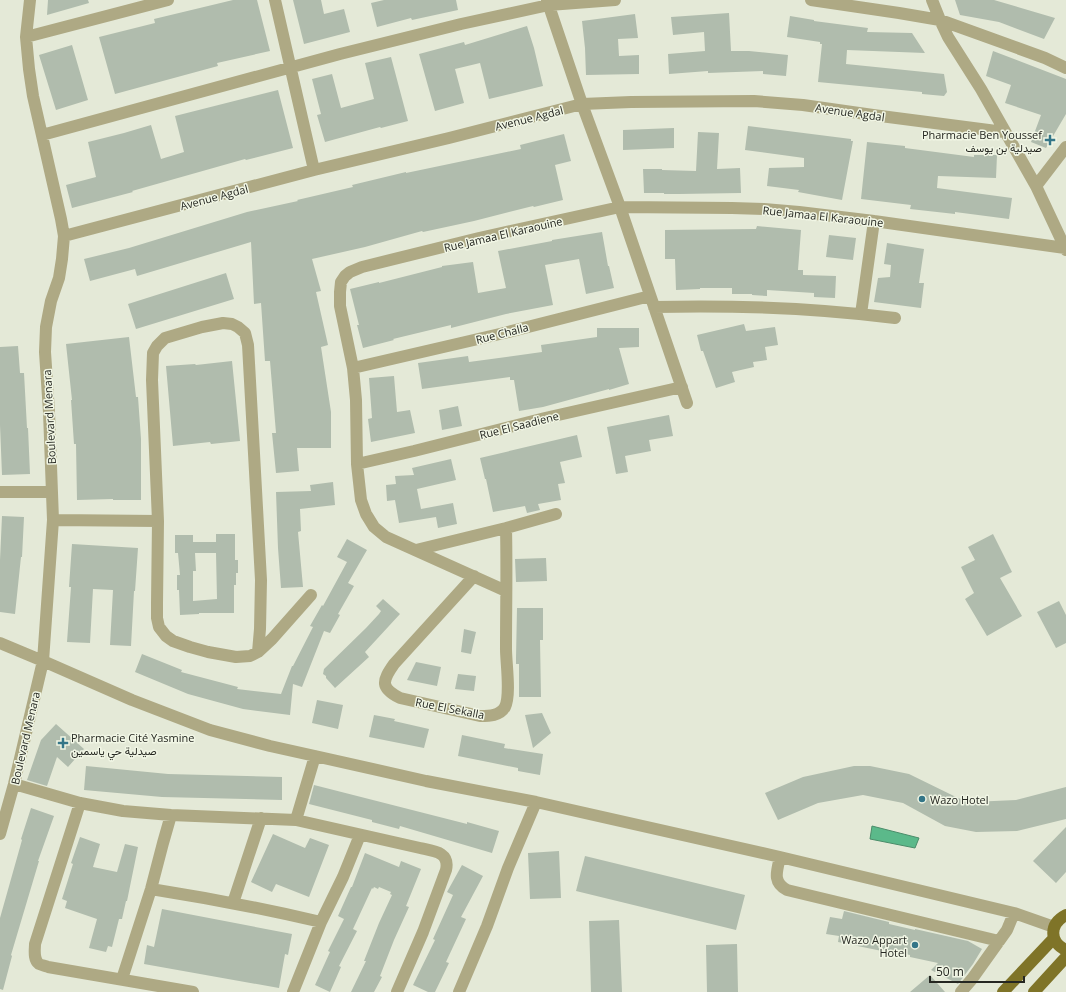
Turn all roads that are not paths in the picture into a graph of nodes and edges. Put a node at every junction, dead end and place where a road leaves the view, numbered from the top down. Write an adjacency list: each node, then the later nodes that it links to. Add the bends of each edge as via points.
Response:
1 (30, 0): 9 (street, Boulevard Menara)
2 (168, 0): 9 (street)
3 (275, 0): 10 (street)
4 (615, 0): 7 (street)
5 (811, 0): 8 (street)
6 (932, 0): 8 (street)
7 (548, 2): 10 (street); 12 (street)
8 (940, 20): 11 (street); 13 (street)
9 (26, 37): 14 (street, Boulevard Menara, via 29,69)
10 (290, 67): 14 (street); 16 (street)
11 (1066, 68)
12 (582, 104): 13 (street, Avenue Agdal, via 754,101 803,105); 16 (street, Avenue Agdal); 18 (street)
13 (1004, 132): 17 (street)
14 (42, 135): 20 (street, Boulevard Menara)
15 (1066, 147): 17 (street)
16 (314, 170): 20 (street, Avenue Agdal)
17 (1036, 186): 21 (street)
18 (620, 207): 19 (street, Rue Jamaa El Karaouine, via 764,209); 22 (street); 25 (street, Rue Jamaa El Karaouine, via 479,238 350,272 342,282 340,306)
19 (874, 221): 21 (street, Rue Jamaa El Karaouine); 23 (street)
20 (64, 236): 30 (street, Boulevard Menara, via 62,259 46,327)
21 (1066, 249)
22 (652, 302): 23 (street, Rue Challa); 25 (street, Rue Challa); 26 (street)
23 (861, 314): 24 (street, Rue Challa)
24 (895, 318)
25 (353, 368): 28 (street, Rue Jamaa El Karaouine)
26 (682, 387): 27 (street); 28 (street, Rue El Saadiene)
27 (687, 404)
28 (356, 464): 35 (street, Rue Jamaa El Karaouine, via 361,500 374,527 386,537)
29 (0, 492): 30 (street)
30 (52, 492): 32 (street, Boulevard Menara)
31 (556, 514): 34 (street)
32 (53, 520): 33 (street); 41 (street, Boulevard Menara)
33 (158, 521): 40 (street, via 157,618 162,632 173,641 208,652 236,656 250,656); 40 (street, via 153,353 165,338 202,327 232,324 244,333 248,345 261,580)
34 (506, 528): 35 (street); 37 (street, Rue El Sekalla)
35 (416, 550): 36 (street, Rue Jamaa El Karaouine)
36 (474, 576): 37 (street, Rue Jamaa El Karaouine); 37 (street, Rue El Sekalla, via 394,664 385,682 389,692 400,698 480,716 494,715 504,709 508,689)
37 (506, 591)
38 (311, 595): 40 (street)
39 (0, 643): 41 (street)
40 (258, 652)
41 (43, 661): 42 (street, via 132,700 210,730); 43 (street, Boulevard Menara)
42 (315, 756): 44 (street); 48 (street)
43 (14, 784): 45 (street); 49 (street, Boulevard Menara)
44 (536, 802): 51 (street); 65 (street)
45 (80, 803): 46 (street, via 122,811); 61 (street, via 35,944 35,959 38,964 48,967)
46 (171, 815): 47 (street); 52 (street)
47 (261, 818): 48 (street); 53 (street)
48 (296, 820): 50 (street)
49 (0, 834)
50 (360, 835): 56 (street); 64 (street, via 438,853 444,855 447,862 423,932)
51 (780, 858): 54 (street); 58 (street, via 777,879 787,890)
52 (151, 889): 53 (street); 61 (street)
53 (232, 903): 56 (street)
54 (1014, 913): 57 (street); 58 (street)
55 (1066, 915): 57 (main road, via 1057,922)
56 (321, 922): 63 (street)
57 (1054, 932): 59 (main road, via 1056,943); 67 (main road)
58 (999, 941): 66 (street)
59 (1066, 950)
60 (1066, 957): 68 (main road)
61 (122, 979): 62 (street)
62 (193, 992)
63 (293, 992)
64 (397, 992)
65 (458, 992)
66 (961, 992)
67 (1003, 992)
68 (1034, 992)

